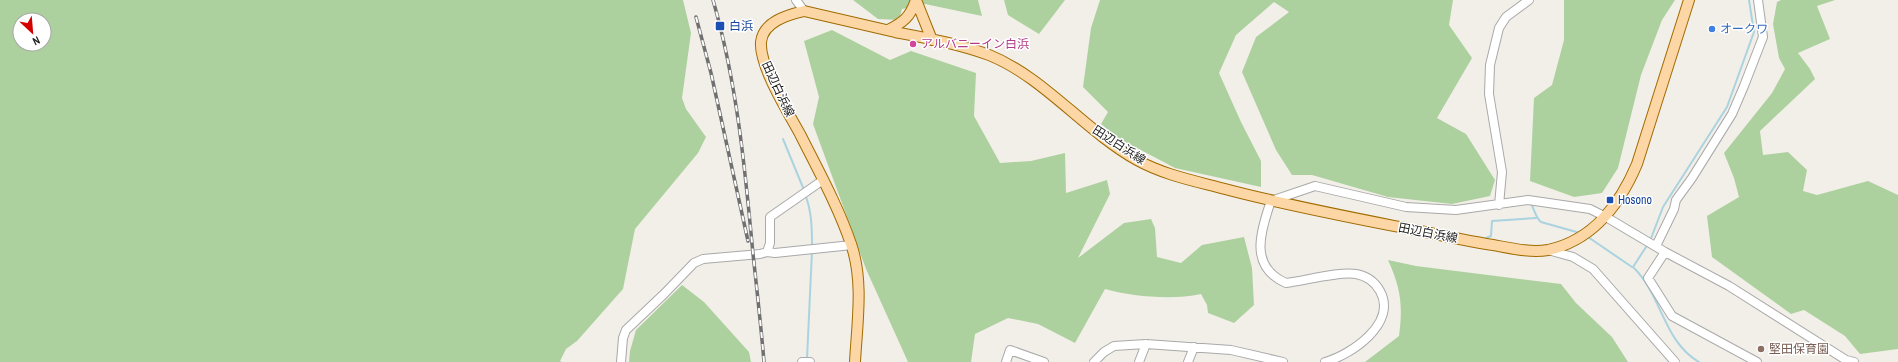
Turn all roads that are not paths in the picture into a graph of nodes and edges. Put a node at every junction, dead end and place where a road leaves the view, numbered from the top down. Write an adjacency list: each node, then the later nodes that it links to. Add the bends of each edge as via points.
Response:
1 (796, 0): 6 (street)
2 (916, 0): 7 (main road, via 911,14 899,25); 8 (main road)
3 (1530, 0): 11 (street, via 1506,17 1499,28 1490,65 1489,94 1502,172)
4 (1689, 0): 12 (main road, 田辺白浜線, via 1637,164 1628,186)
5 (1758, 0): 14 (street, via 1763,37 1744,86 1732,114 1676,200 1674,209)
6 (804, 11): 7 (main road, 田辺白浜線); 9 (main road, 田辺白浜線, via 768,26 762,35 762,54 775,87)
7 (888, 30): 8 (main road, 田辺白浜線)
8 (932, 40): 10 (main road, 田辺白浜線, via 990,56 1010,66 1032,79 1098,134 1137,160 1182,178)
9 (823, 180): 13 (main road, 田辺白浜線); 16 (street, via 770,217 770,242)
10 (1271, 202): 11 (street, via 1315,186 1406,207 1456,210); 15 (main road, 田辺白浜線, via 1466,241 1525,250); 31 (street, via 1261,244 1261,257 1265,268 1271,274 1286,283 1356,274 1370,279 1382,294 1382,318 1374,331 1345,354)
11 (1499, 205): 12 (street, via 1537,201 1590,209)
12 (1606, 217): 14 (street); 15 (main road, 田辺白浜線, via 1587,232)
13 (852, 245): 16 (street); 24 (main road, 田辺白浜線, via 857,266 858,301)
14 (1654, 246): 17 (street)
15 (1547, 250): 32 (street, via 1573,257 1593,269)
16 (767, 252): 21 (street, via 694,262 626,330)
17 (1665, 252): 20 (street, via 1729,286); 33 (street, via 1648,278 1672,316)
18 (1146, 344): 19 (street); 27 (street, via 1114,346); 28 (street)
19 (1194, 347): 29 (street); 30 (street, via 1231,350)
20 (1846, 361): 34 (street)
21 (621, 362)
22 (804, 362): 23 (street)
23 (809, 362)
24 (855, 362)
25 (1006, 362): 26 (street, via 1010,350)
26 (1044, 362)
27 (1094, 362)
28 (1139, 362)
29 (1188, 362)
30 (1283, 362)
31 (1325, 362)
32 (1675, 362)
33 (1757, 362)
34 (1854, 362)

